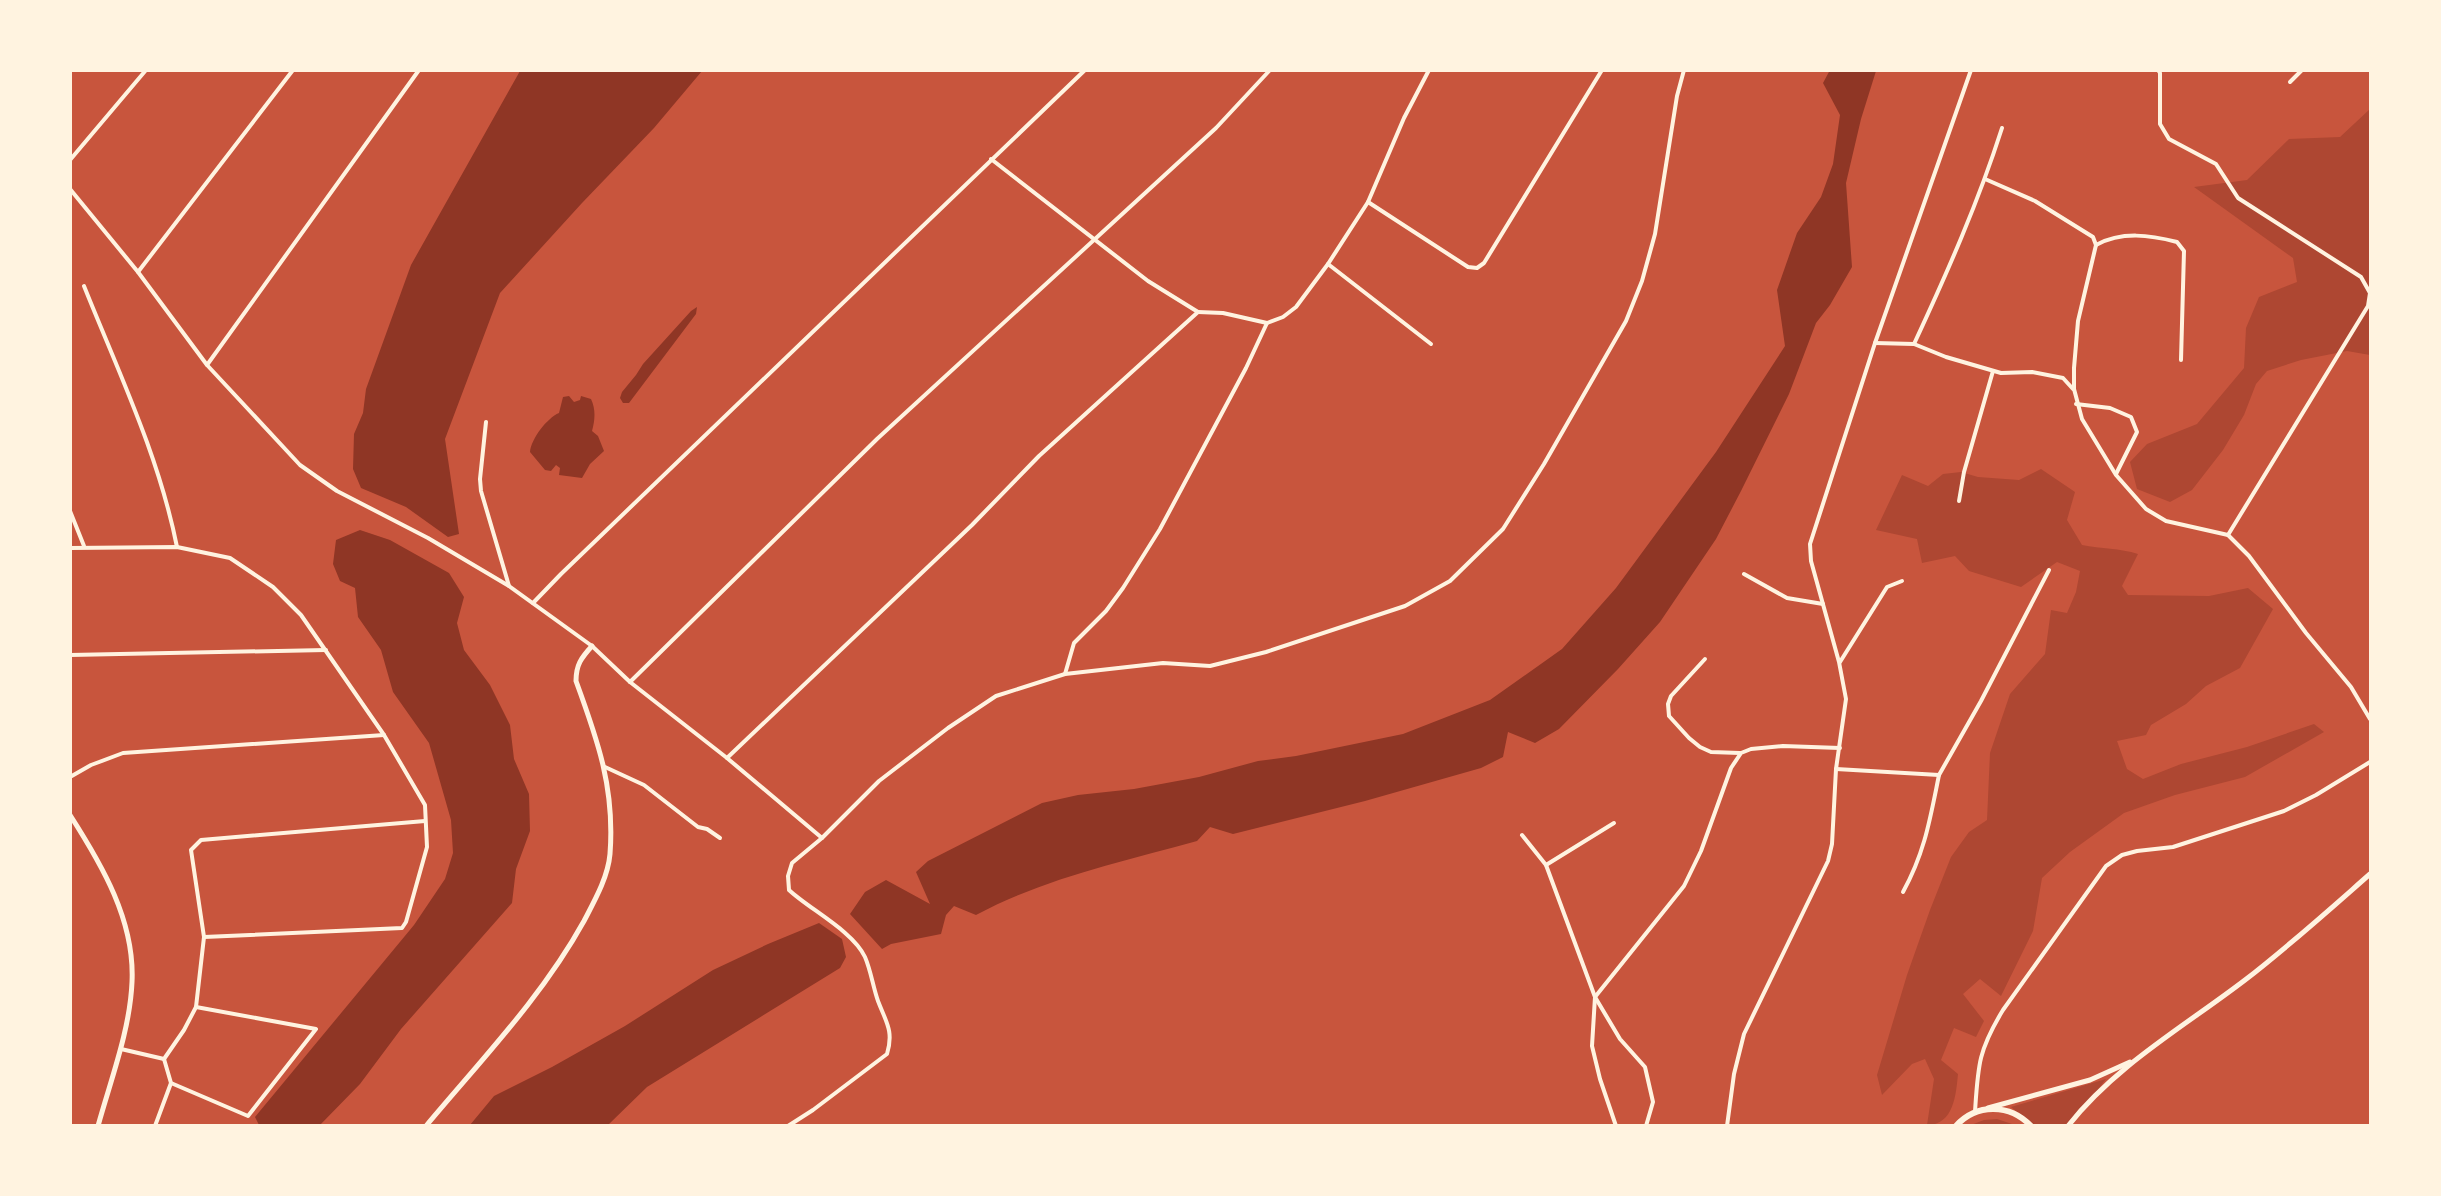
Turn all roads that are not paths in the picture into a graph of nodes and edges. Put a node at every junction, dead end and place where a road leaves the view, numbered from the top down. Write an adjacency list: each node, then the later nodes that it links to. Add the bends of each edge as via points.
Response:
1 (146, 70): 15 (street)
2 (293, 70): 22 (street)
3 (419, 70): 30 (street)
4 (1085, 70): 14 (street)
5 (1270, 70): 19 (street, via 1216,129)
6 (1429, 70): 18 (street)
7 (1602, 70): 18 (street, via 1484,263 1476,268 1467,267)
8 (1684, 70): 53 (street, via 1655,234 1630,311 1503,529 1450,581 1405,606 1266,652 1210,666 1162,663)
9 (1971, 70): 26 (street)
10 (2158, 70): 38 (street, via 2160,124 2169,139 2216,164 2238,198 2361,277 2370,293 2368,306)
11 (2302, 70): 12 (street)
12 (2290, 82)
13 (2002, 128): 16 (street)
14 (991, 159): 19 (street); 46 (street)
15 (70, 160)
16 (1985, 179): 20 (street, via 2067,219 2093,237); 28 (street)
17 (70, 189): 22 (street)
18 (1368, 202): 21 (street)
19 (1095, 239): 24 (street, via 1148,281); 54 (street, via 877,439)
20 (2096, 245): 29 (street, via 2122,236 2143,235 2177,242 2184,250); 32 (street, via 2078,321)
21 (1328, 264): 25 (street, via 1296,307); 27 (street)
22 (138, 272): 30 (street)
23 (84, 285): 40 (street, via 145,437 170,511)
24 (1198, 312): 25 (street); 59 (street, via 1039,456)
25 (1267, 323): 53 (street, via 1160,529 1106,611 1074,644)
26 (1875, 343): 28 (street); 47 (street, via 1810,544)
27 (1431, 344)
28 (1914, 344): 31 (street)
29 (2181, 360)
30 (207, 365): 45 (street, via 300,465 337,491)
31 (1993, 371): 32 (street, via 2063,378); 36 (street)
32 (2074, 389): 33 (street)
33 (2076, 404): 35 (street); 35 (street, via 2110,408 2131,417 2137,432)
34 (486, 422): 45 (street, via 481,491)
35 (2116, 475): 38 (street, via 2146,510 2166,521)
36 (1959, 501)
37 (70, 511): 39 (street)
38 (2228, 535): 55 (street, via 2249,556 2351,687)
39 (84, 546): 40 (street); 41 (street)
40 (177, 547): 49 (street, via 231,558 265,581 302,615)
41 (70, 548)
42 (2049, 570): 63 (street)
43 (1744, 574): 47 (street, via 1787,598)
44 (1902, 581): 52 (street, via 1887,587)
45 (509, 586): 46 (street)
46 (533, 603): 48 (street)
47 (1824, 604): 52 (street)
48 (592, 646): 54 (street); 61 (street, via 580,659 576,681)
49 (327, 650): 50 (street); 56 (street)
50 (70, 655)
51 (1705, 659): 58 (street, via 1671,696 1669,716 1700,747 1723,754)
52 (1839, 662): 57 (street, via 1846,699)
53 (1065, 674): 70 (street, via 986,702 879,781)
54 (630, 682): 59 (street)
55 (2370, 719)
56 (384, 735): 64 (street, via 132,752 91,765); 66 (street, via 425,805)
57 (1840, 748): 58 (street, via 1783,746 1750,748); 62 (street)
58 (1741, 753): 75 (street, via 1731,768 1684,886)
59 (727, 758): 70 (street)
60 (2370, 762): 82 (street, via 2284,811 2174,847 2122,855 2106,866 1989,1033 1979,1060)
61 (605, 767): 69 (street, via 644,785 698,827); 85 (street, via 610,855 592,905 521,1015)
62 (1836, 769): 63 (street); 89 (street, via 1828,861 1744,1034)
63 (1939, 775): 73 (street, via 1917,867)
64 (70, 777)
65 (70, 815): 77 (street, via 115,895 128,937 132,981)
66 (425, 821): 74 (street, via 427,847 402,928); 74 (street, via 201,840 191,850)
67 (1614, 823): 71 (street)
68 (1522, 835): 71 (street)
69 (720, 838)
70 (822, 838): 86 (street, via 792,863 789,890 845,934 864,955 891,1040 886,1054)
71 (1546, 865): 75 (street)
72 (2370, 874): 79 (street, via 2244,980)
73 (1903, 892)
74 (204, 938): 76 (street)
75 (1595, 997): 87 (street, via 1592,1046); 88 (street, via 1620,1039 1645,1067 1653,1102)
76 (196, 1007): 78 (street); 80 (street, via 316,1029 248,1116)
77 (120, 1049): 78 (street); 83 (street)
78 (164, 1059): 80 (street)
79 (2136, 1059): 81 (street, via 2090,1080); 92 (street)
80 (171, 1083): 84 (street)
81 (1986, 1109): 82 (main road); 91 (main road, via 2012,1112)
82 (1975, 1112): 90 (main road)
83 (98, 1125)
84 (155, 1125)
85 (426, 1125)
86 (788, 1125)
87 (1616, 1125)
88 (1646, 1125)
89 (1727, 1125)
90 (1956, 1125)
91 (2031, 1125)
92 (2068, 1125)

